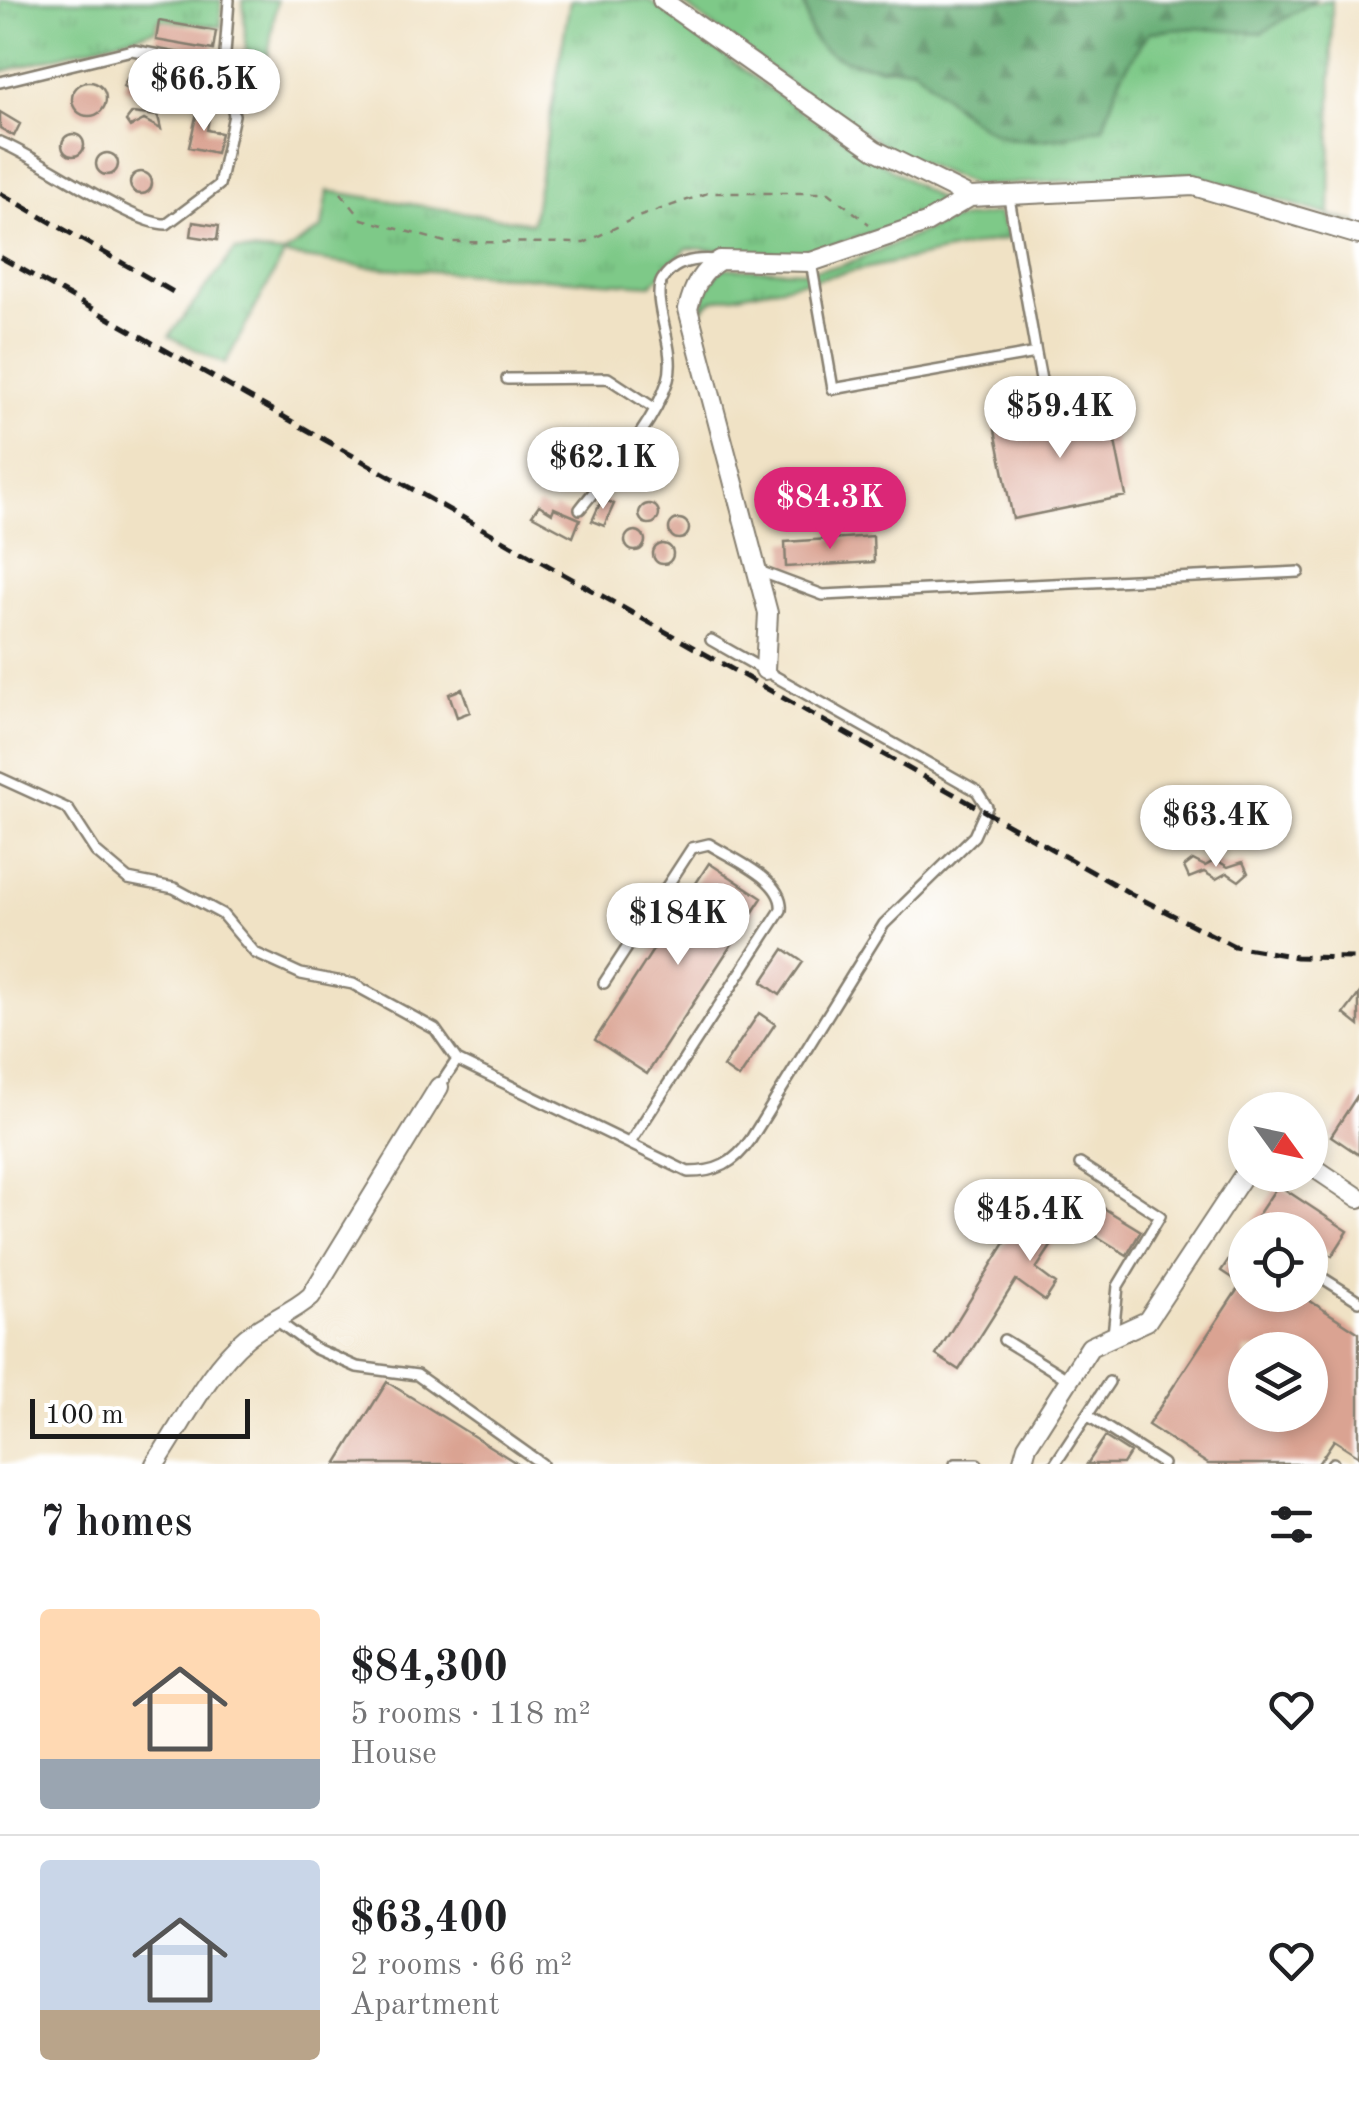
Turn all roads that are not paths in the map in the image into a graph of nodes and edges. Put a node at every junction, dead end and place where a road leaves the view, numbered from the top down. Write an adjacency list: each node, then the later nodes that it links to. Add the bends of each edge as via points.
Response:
1 (229, 0): 3 (lane)
2 (662, 0): 6 (street, via 874,150)
3 (224, 66): 4 (lane, via 132,50); 5 (lane, via 234,114 219,186 166,224 144,222)
4 (0, 82)
5 (0, 142)
6 (970, 197): 7 (street); 10 (street, via 926,223)
7 (1009, 198): 8 (street, via 1194,186); 11 (lane)
8 (1359, 235)
9 (720, 260): 10 (street); 14 (lane, via 682,262 662,280 658,294 670,368); 16 (street, via 701,276 688,308)
10 (811, 262): 11 (lane, via 832,389)
11 (1036, 353): 13 (lane)
12 (507, 379): 14 (lane, via 608,378)
13 (1045, 401)
14 (654, 408): 15 (lane)
15 (580, 509)
16 (757, 570): 17 (lane, via 823,595); 19 (street, via 768,613)
17 (1299, 572)
18 (711, 640): 19 (lane)
19 (765, 670): 24 (lane, via 978,791 987,807 974,836 884,924 740,1156 710,1172 688,1172)
20 (0, 778): 22 (lane, via 68,809 96,852 128,879 174,888 222,914 255,953 301,974 353,984 386,1002 435,1030)
21 (604, 983): 24 (lane, via 700,844 774,887 782,899)
22 (457, 1060): 23 (lane); 24 (lane)
23 (439, 1087): 31 (street, via 310,1296)
24 (630, 1143)
25 (1080, 1164): 32 (lane, via 1160,1216 1118,1286)
26 (1328, 1177): 28 (street)
27 (1232, 1192): 32 (street, via 1147,1321)
28 (1359, 1198)
29 (1328, 1281): 30 (lane)
30 (1359, 1301)
31 (276, 1320): 37 (street, via 228,1356); 38 (lane, via 358,1368 417,1375)
32 (1113, 1335): 34 (street, via 1090,1347)
33 (1004, 1340): 34 (lane)
34 (1069, 1380): 41 (street)
35 (1109, 1382): 36 (lane)
36 (1087, 1415): 42 (lane); 43 (lane)
37 (156, 1464)
38 (542, 1464)
39 (955, 1464): 40 (lane)
40 (977, 1464)
41 (1022, 1464)
42 (1055, 1464)
43 (1164, 1464)

